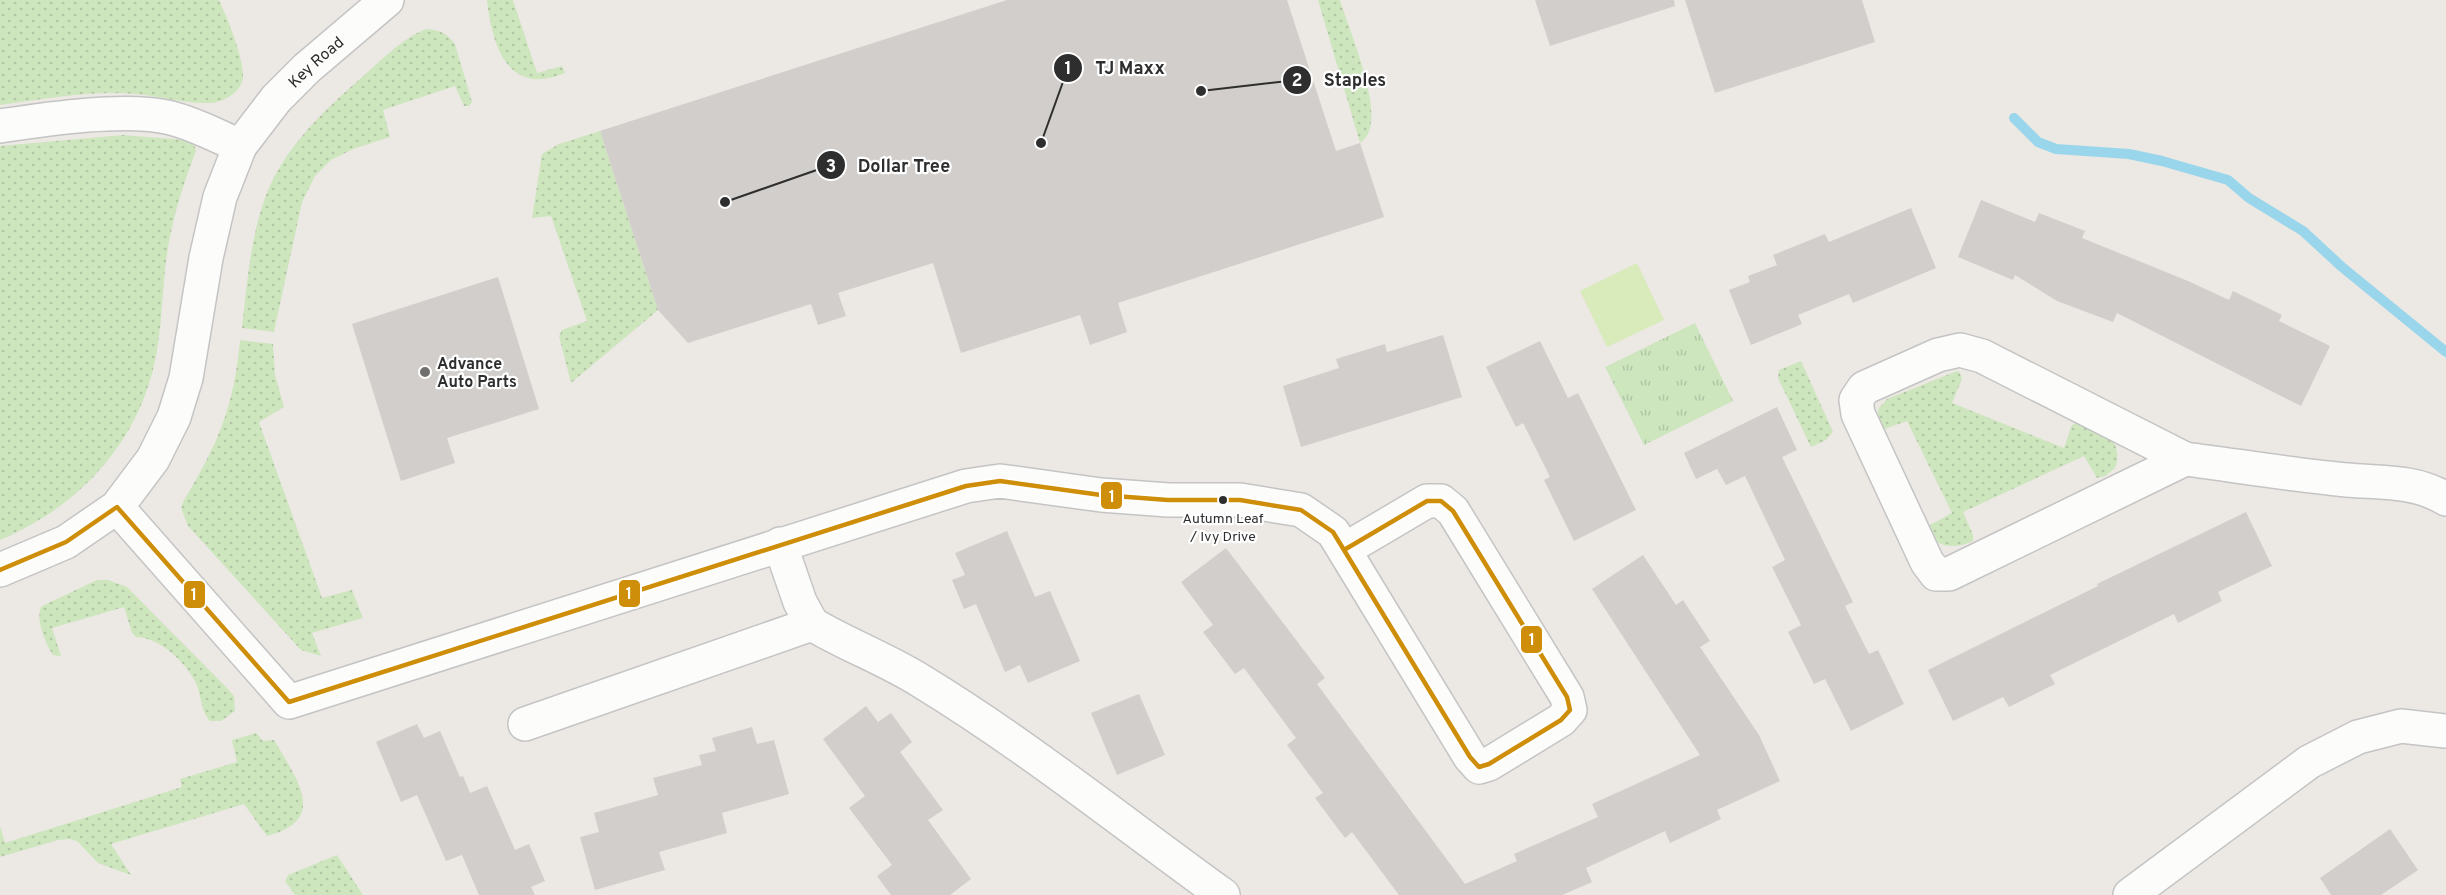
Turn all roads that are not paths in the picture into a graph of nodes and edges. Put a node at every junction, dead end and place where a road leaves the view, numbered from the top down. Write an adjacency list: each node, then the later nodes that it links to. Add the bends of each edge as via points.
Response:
1 (387, 0): 3 (street, Key Road, via 307,68)
2 (0, 126): 3 (street, via 94,116 168,117)
3 (245, 138): 6 (street, Key Road, via 220,197 186,378 174,417 153,459)
4 (2185, 459): 4 (street, via 1949,574 1936,574 1858,414 1856,400 1864,388 1938,355 1960,350 1982,356); 5 (street, via 2348,480 2398,482 2433,491)
5 (2446, 499)
6 (117, 507): 7 (street, via 288,702); 9 (street, Key Road, via 66,542)
7 (780, 544): 8 (street, via 966,486 1000,481 1101,495 1240,500 1301,510 1333,532); 10 (street)
8 (1344, 550): 8 (street, via 1479,767 1561,720 1570,710 1567,697 1453,511 1441,501 1427,501)
9 (0, 570)
10 (812, 624): 11 (street); 13 (street, via 919,679 1034,757)
11 (525, 724)
12 (2446, 731): 14 (street, via 2401,726 2358,737 2309,762)
13 (1223, 895)
14 (2130, 895)

